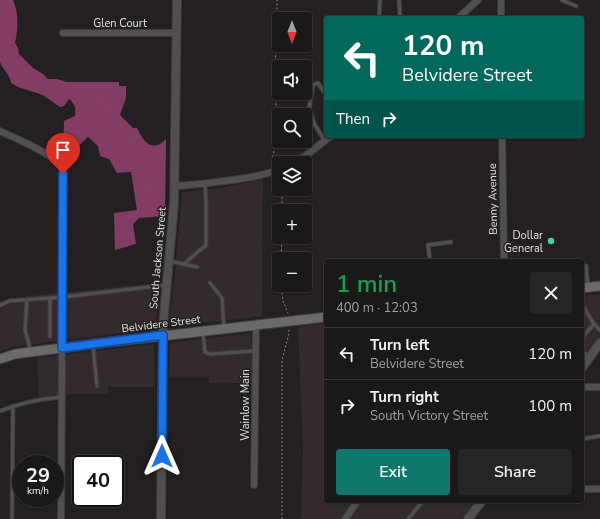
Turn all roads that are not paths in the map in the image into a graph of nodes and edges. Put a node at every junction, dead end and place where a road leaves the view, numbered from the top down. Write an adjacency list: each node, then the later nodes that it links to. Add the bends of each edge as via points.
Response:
1 (177, 0): 13 (street, South Jackson Street)
2 (380, 0): 8 (lane)
3 (399, 0): 9 (lane)
4 (478, 0): 10 (street)
5 (501, 0): 11 (street)
6 (562, 0): 7 (lane)
7 (576, 6)
8 (379, 16)
9 (400, 16)
10 (460, 16)
11 (501, 16)
12 (63, 33): 13 (street, Glen Court)
13 (176, 33): 22 (street, South Jackson Street)
14 (324, 92): 18 (lane, via 318,83 313,85 309,109)
15 (0, 132): 34 (street, via 51,157 63,170)
16 (329, 138): 18 (street)
17 (502, 138): 25 (street, Benny Avenue)
18 (325, 141): 19 (street)
19 (305, 156)
20 (272, 170): 21 (street, via 253,176)
21 (205, 183): 22 (street); 27 (lane, via 206,245)
22 (174, 186): 26 (street, South Jackson Street)
23 (451, 242): 24 (lane, via 428,244)
24 (430, 259)
25 (504, 259)
26 (169, 261): 27 (lane); 31 (street, South Jackson Street)
27 (184, 264): 29 (lane)
28 (584, 266): 33 (lane)
29 (197, 267)
30 (210, 283): 42 (lane, via 222,298)
31 (166, 285): 34 (lane); 45 (street, South Jackson Street)
32 (600, 286): 33 (main road)
33 (585, 288)
34 (63, 297): 35 (lane); 50 (street)
35 (50, 298): 36 (lane); 46 (lane)
36 (27, 300): 37 (lane, via 10,301); 52 (lane, via 24,330)
37 (0, 305)
38 (584, 307): 40 (lane)
39 (324, 317): 41 (main road, Belvidere Street)
40 (594, 324): 43 (lane); 47 (lane)
41 (256, 325): 42 (main road, Belvidere Street); 51 (street, Wainlow Main)
42 (224, 328): 44 (main road, Belvidere Street)
43 (600, 330)
44 (203, 331): 45 (main road, Belvidere Street); 51 (lane, via 205,352 210,354)
45 (163, 335): 49 (main road, Belvidere Street); 73 (street, South Jackson Street)
46 (50, 336)
47 (584, 336)
48 (600, 343): 54 (street)
49 (93, 344): 50 (main road, Belvidere Street); 57 (lane)
50 (62, 348): 52 (main road, Belvidere Street); 60 (street)
51 (256, 351): 65 (street, Wainlow Main)
52 (30, 352): 55 (main road, Belvidere Street)
53 (584, 352): 54 (lane)
54 (589, 358): 56 (street)
55 (0, 359)
56 (584, 365)
57 (97, 386)
58 (600, 387): 59 (street)
59 (584, 388)
60 (62, 397): 61 (lane); 72 (street)
61 (13, 406): 62 (lane); 71 (lane)
62 (0, 411)
63 (600, 436): 64 (lane)
64 (584, 439)
65 (254, 485)
66 (584, 489): 67 (street)
67 (600, 489)
68 (357, 503): 74 (street)
69 (421, 503): 75 (lane)
70 (480, 503): 76 (street)
71 (12, 519)
72 (61, 519)
73 (162, 519)
74 (345, 519)
75 (408, 519)
76 (468, 519)

